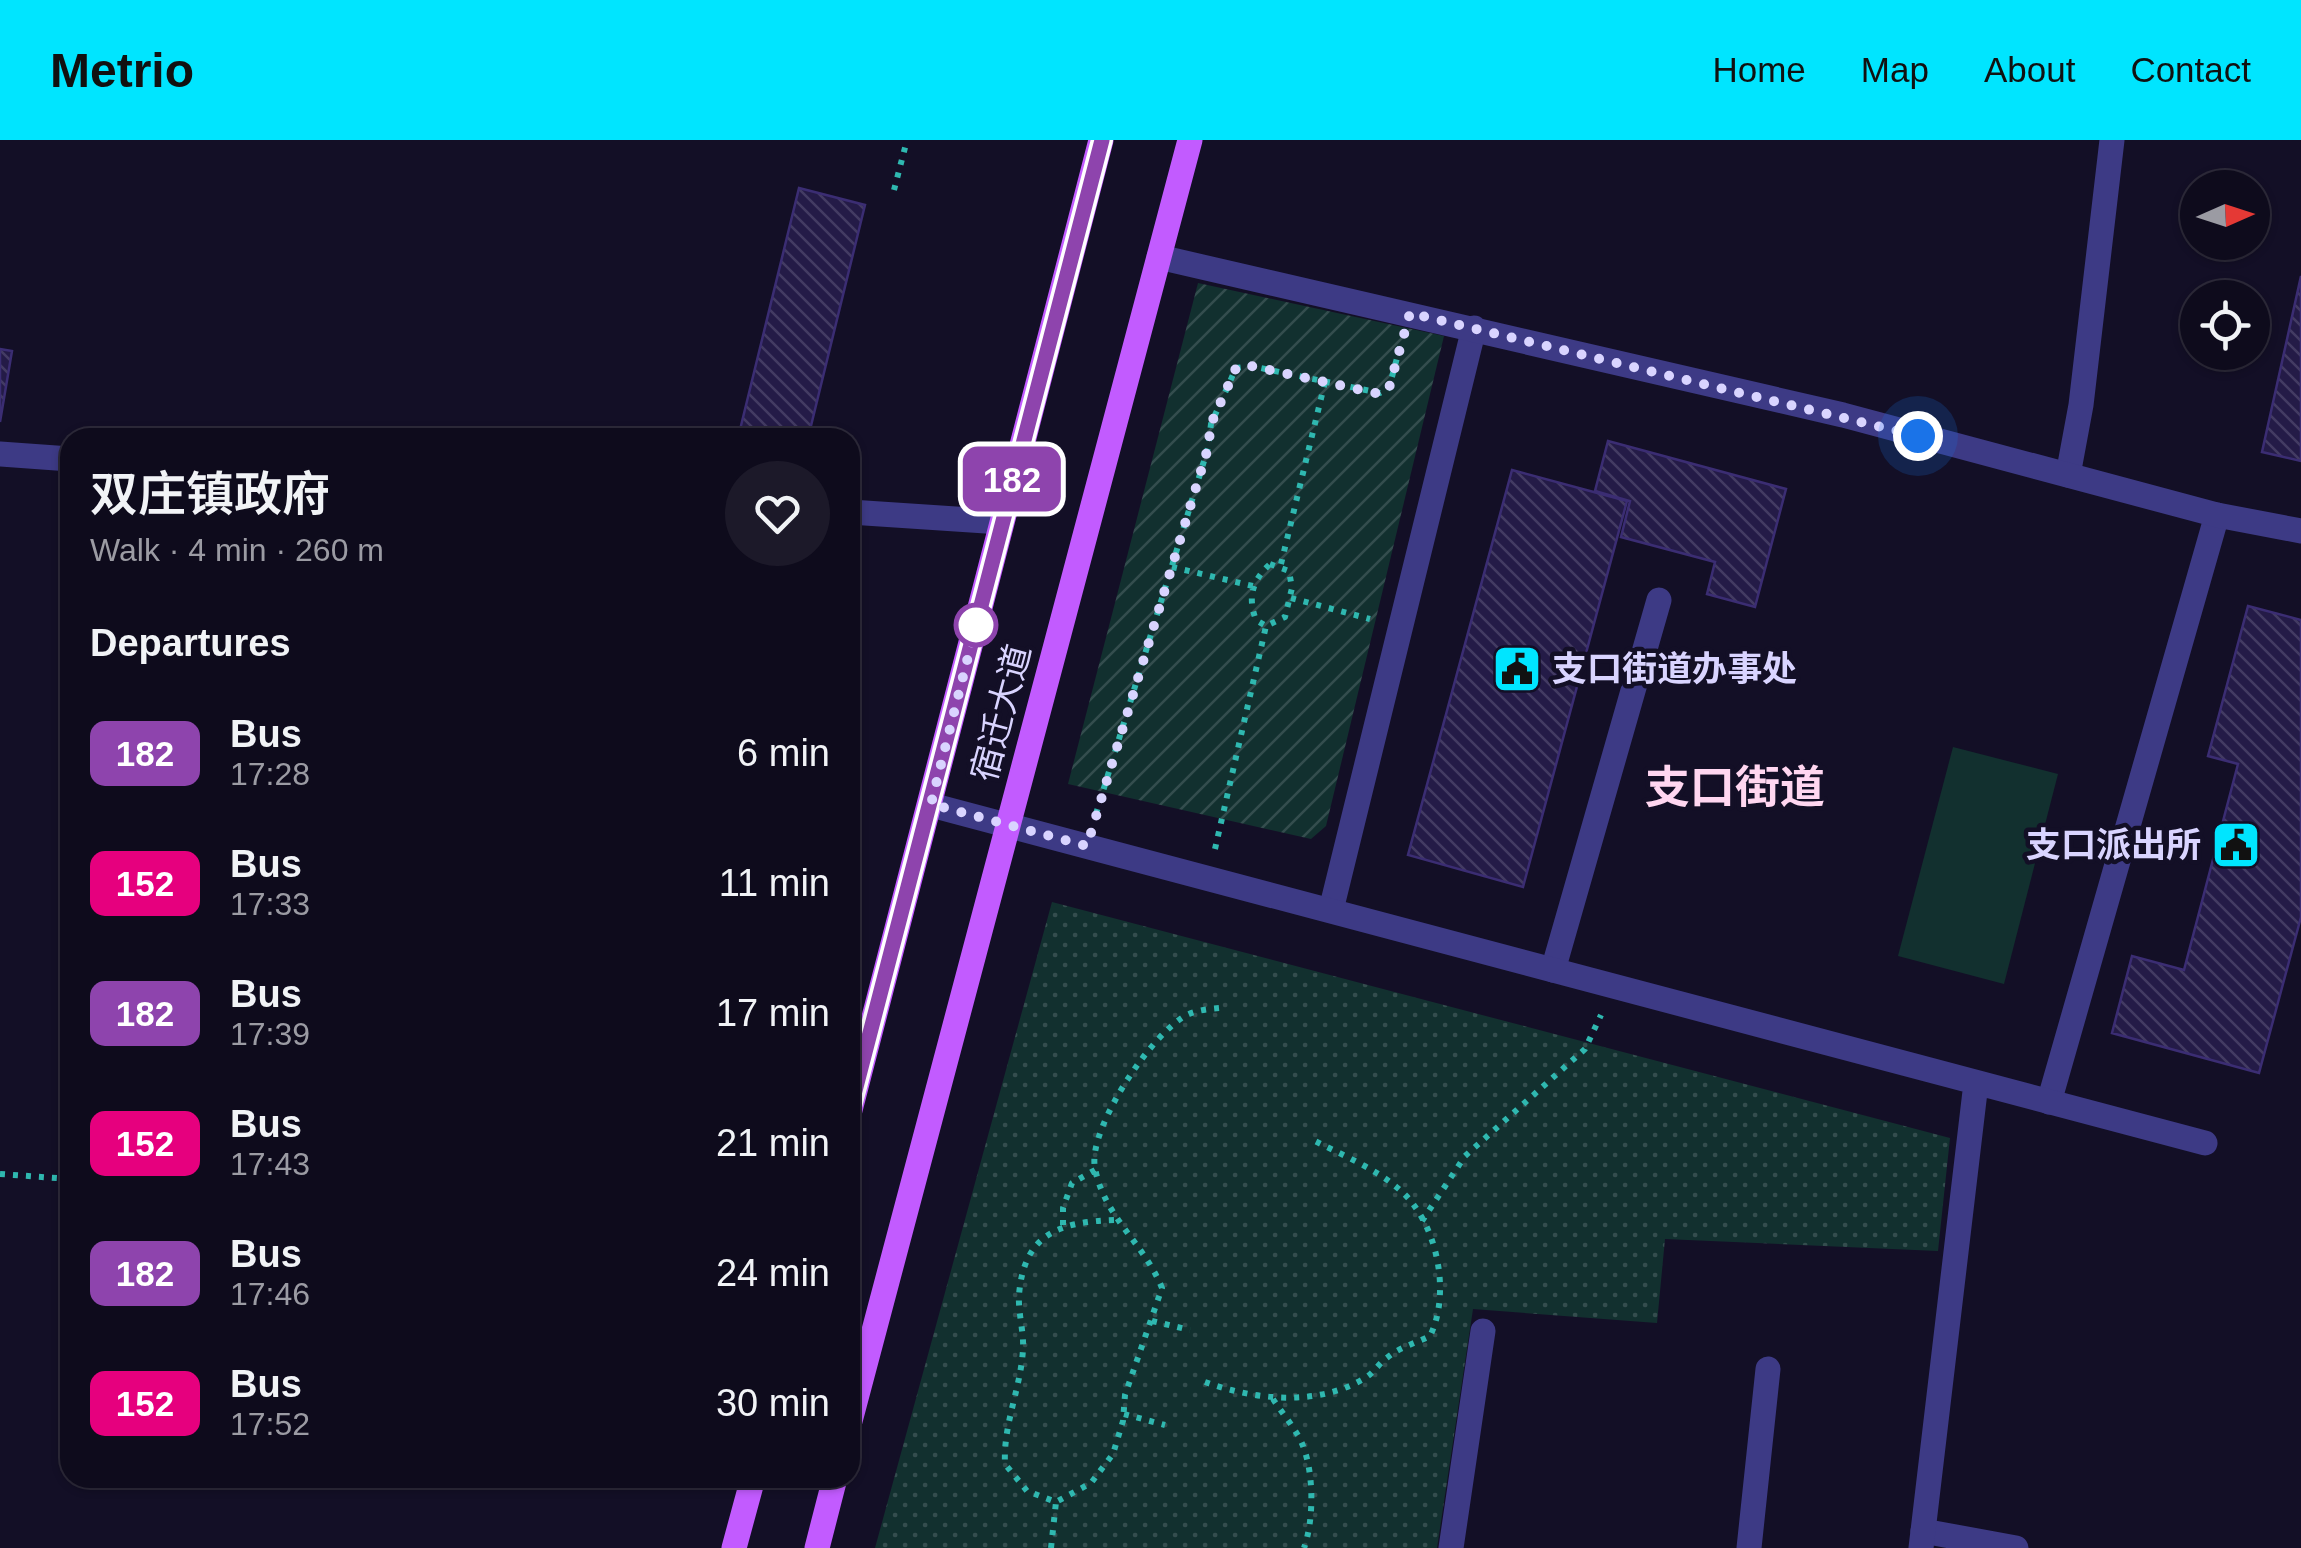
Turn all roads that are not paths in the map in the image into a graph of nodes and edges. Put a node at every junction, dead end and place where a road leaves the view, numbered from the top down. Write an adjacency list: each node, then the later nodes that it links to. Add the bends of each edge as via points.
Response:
1 (1102, 140): 11 (main road, 宿迁大道)
2 (1190, 140): 4 (main road, 宿迁大道)
3 (2112, 140): 8 (street)
4 (1159, 257): 5 (street); 15 (main road, 宿迁大道)
5 (1474, 328): 8 (street); 16 (street)
6 (0, 454): 7 (street)
7 (60, 458)
8 (2068, 476): 10 (street)
9 (860, 513): 11 (street)
10 (2217, 515): 12 (street); 20 (street)
11 (1001, 522): 14 (main road, 宿迁大道)
12 (2301, 531)
13 (1659, 600): 17 (street)
14 (931, 804): 15 (street); 18 (main road, 宿迁大道)
15 (1008, 824): 16 (street); 24 (main road, 宿迁大道)
16 (1331, 910): 17 (street)
17 (1552, 970): 19 (street)
18 (860, 1072)
19 (1976, 1083): 20 (street); 27 (street)
20 (2049, 1102): 21 (street)
21 (2205, 1143)
22 (1483, 1331): 30 (street)
23 (1768, 1369): 31 (street)
24 (860, 1383)
25 (750, 1488): 28 (main road)
26 (832, 1488): 29 (main road)
27 (1922, 1540): 32 (street)
28 (734, 1548)
29 (816, 1548)
30 (1451, 1548)
31 (1749, 1548)
32 (2016, 1548)

